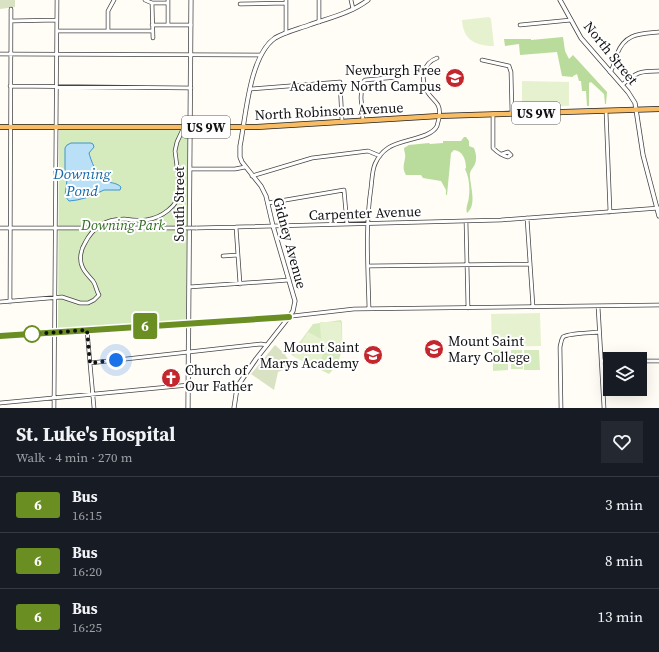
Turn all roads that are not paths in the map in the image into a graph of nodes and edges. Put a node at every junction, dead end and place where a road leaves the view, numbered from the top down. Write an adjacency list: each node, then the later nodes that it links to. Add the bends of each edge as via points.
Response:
1 (57, 0): 15 (street)
2 (114, 0): 23 (street, via 108,11)
3 (146, 0): 11 (street)
4 (192, 0): 21 (street, South Street)
5 (319, 0): 18 (street)
6 (351, 0): 13 (street)
7 (368, 0): 13 (street, Gidney Avenue)
8 (560, 0): 16 (street, North Street)
9 (168, 2): 11 (street); 20 (street)
10 (286, 2): 12 (street); 27 (street)
11 (152, 3): 19 (street)
12 (240, 4)
13 (353, 9): 18 (street, Gidney Avenue)
14 (11, 10): 17 (street)
15 (57, 20): 17 (street); 24 (street)
16 (571, 20): 22 (street); 37 (street, North Street, via 586,45)
17 (11, 21): 30 (street)
18 (319, 22): 27 (street, Gidney Avenue)
19 (152, 25): 20 (street); 25 (street)
20 (168, 25): 21 (street)
21 (191, 25): 32 (street, South Street)
22 (520, 25)
23 (108, 30): 24 (street); 25 (street)
24 (56, 31): 31 (street)
25 (152, 31): 28 (street)
26 (659, 32): 37 (street, via 626,40)
27 (286, 33): 33 (street, Gidney Avenue, via 271,41)
28 (153, 38)
29 (0, 54): 30 (street)
30 (11, 54): 31 (street); 40 (street)
31 (56, 54): 32 (street); 41 (street)
32 (191, 54): 33 (street); 42 (street, South Street)
33 (261, 55): 43 (street, Gidney Avenue)
34 (437, 58): 49 (street, via 425,68 423,79 426,91 438,106)
35 (482, 60): 47 (street, via 509,66)
36 (659, 71): 39 (street, via 639,72)
37 (610, 72): 39 (street, North Street)
38 (398, 77): 50 (street, via 365,80 362,83)
39 (622, 85): 46 (street, North Street, via 632,97)
40 (10, 86): 41 (street); 54 (street)
41 (56, 88): 42 (street); 52 (street)
42 (191, 88): 56 (street, South Street)
43 (250, 88): 51 (street, via 340,82); 57 (street, Gidney Avenue)
44 (659, 109): 46 (highway, North Robinson Avenue / US 9W)
45 (606, 110): 46 (highway, North Robinson Avenue / US 9W); 47 (highway, North Robinson Avenue / US 9W); 65 (street)
46 (636, 110): 64 (street, North Street, via 643,155)
47 (512, 113): 48 (highway, North Robinson Avenue / US 9W)
48 (493, 114): 49 (highway, North Robinson Avenue / US 9W); 58 (street, via 492,146)
49 (439, 116): 50 (highway, North Robinson Avenue / US 9W); 59 (street, via 432,132 397,142)
50 (363, 120): 51 (highway, North Robinson Avenue / US 9W)
51 (342, 121): 57 (highway, North Robinson Avenue / US 9W)
52 (56, 126): 54 (highway, North Robinson Avenue / US 9W); 55 (highway, North Robinson Avenue / US 9W); 76 (street)
53 (0, 127): 54 (highway, North Robinson Avenue / US 9W)
54 (11, 127): 74 (street)
55 (184, 127): 56 (highway, North Robinson Avenue / US 9W); 75 (street, via 175,151 180,196 174,205 163,214 152,218 117,220)
56 (191, 127): 57 (highway, North Robinson Avenue / US 9W); 61 (street, South Street)
57 (244, 127): 60 (street, Gidney Avenue, via 240,157)
58 (502, 154)
59 (380, 156): 62 (street, via 368,150 312,158); 69 (street, via 374,166)
60 (245, 167): 61 (street); 62 (street, Gidney Avenue)
61 (190, 169): 84 (street, South Street)
62 (252, 176): 63 (street, Gidney Avenue, via 263,190)
63 (268, 203): 70 (street, via 344,190); 71 (street, Gidney Avenue)
64 (658, 208): 65 (street, Carpenter Avenue); 66 (street, North Street)
65 (610, 212): 67 (street, Carpenter Avenue)
66 (659, 216)
67 (527, 218): 68 (street, Carpenter Avenue); 79 (street)
68 (466, 221): 69 (street, Carpenter Avenue); 80 (street)
69 (367, 223): 70 (street, Carpenter Avenue); 81 (street)
70 (347, 224): 71 (street, Carpenter Avenue)
71 (273, 226): 72 (street, Carpenter Avenue); 82 (street, Gidney Avenue)
72 (236, 227): 75 (street, Carpenter Avenue, bridge); 77 (street)
73 (0, 228): 74 (street, Carpenter Avenue)
74 (11, 228): 76 (street, Carpenter Avenue); 87 (street)
75 (96, 228): 76 (street, Carpenter Avenue); 85 (street, via 88,236 81,261 98,295 88,303 78,303 62,297)
76 (55, 229): 85 (street)
77 (238, 255): 78 (street); 83 (street)
78 (223, 256)
79 (530, 264): 80 (street); 90 (street)
80 (467, 265): 81 (street); 91 (street)
81 (368, 266): 92 (street)
82 (289, 280): 83 (street); 93 (street, Gidney Avenue, via 295,301)
83 (240, 284): 84 (street)
84 (189, 287): 94 (street, South Street)
85 (55, 298): 87 (street); 97 (street)
86 (0, 302): 87 (street)
87 (10, 302)
88 (659, 305): 89 (street)
89 (598, 306): 90 (street); 96 (street)
90 (533, 307): 91 (street)
91 (468, 308): 92 (street)
92 (369, 309): 93 (street)
93 (289, 317): 94 (street); 99 (street, Gidney Avenue)
94 (189, 324): 95 (street); 100 (street, South Street)
95 (87, 330): 97 (street); 104 (street)
96 (599, 332): 101 (street); 115 (street, via 569,335 561,341)
97 (55, 333): 98 (street); 107 (street)
98 (0, 336)
99 (267, 345): 100 (street); 114 (street, Gidney Avenue, via 239,384)
100 (189, 352): 104 (street); 105 (street, South Street)
101 (601, 361): 116 (street)
102 (647, 361): 103 (street)
103 (659, 361)
104 (90, 363): 106 (street)
105 (188, 385): 106 (street); 113 (street, South Street)
106 (93, 395): 107 (street); 112 (street)
107 (54, 398): 109 (street); 111 (street)
108 (0, 403): 109 (street)
109 (4, 403): 110 (street)
110 (4, 408)
111 (54, 408)
112 (94, 408)
113 (188, 408)
114 (234, 408)
115 (561, 408)
116 (604, 408)

